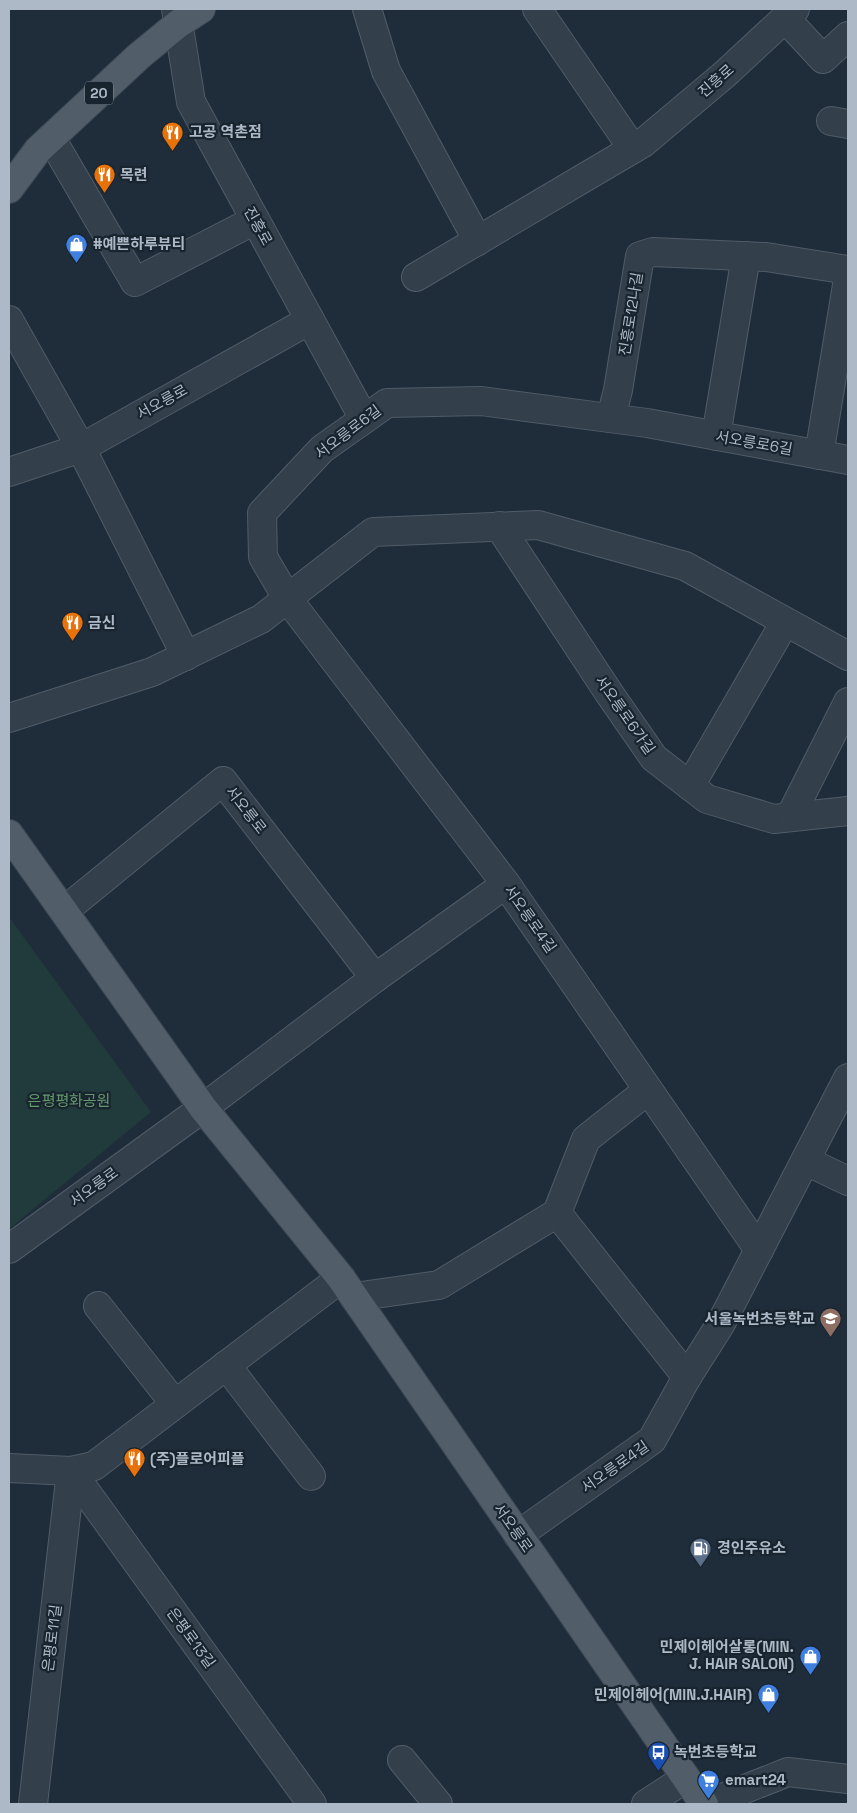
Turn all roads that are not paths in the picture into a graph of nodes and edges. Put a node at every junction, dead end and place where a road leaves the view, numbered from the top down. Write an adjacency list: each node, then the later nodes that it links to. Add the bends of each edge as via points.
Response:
1 (200, 9): 5 (main road, 20)
2 (368, 9): 11 (street, via 386,71)
3 (537, 9): 8 (street)
4 (790, 13): 6 (street, via 823,59); 8 (street, 진흥로, via 717,80)
5 (177, 16): 7 (main road, 20); 10 (street, 진흥로, via 191,102)
6 (848, 36)
7 (51, 138): 9 (main road, 20); 10 (street, via 135,282)
8 (633, 149): 11 (street, 진흥로)
9 (9, 188)
10 (255, 220): 17 (street, 진흥로)
11 (478, 241): 14 (street, 진흥로)
12 (746, 256): 13 (street, 진흥로12나길); 18 (street, 진흥로12나길, via 653,252 640,256); 20 (street)
13 (848, 270)
14 (416, 277)
15 (848, 279): 22 (street)
16 (9, 320): 21 (street)
17 (310, 320): 19 (street, 진흥로); 21 (street, 서오릉로)
18 (611, 418): 19 (street, 서오릉로6길, via 481,401 387,403); 20 (street, 서오릉로6길)
19 (364, 419): 26 (street, 서오릉로6길, via 322,449 262,513 263,557)
20 (716, 436): 22 (street, 서오릉로6길)
21 (81, 448): 24 (street, 서오릉로); 28 (street)
22 (819, 455): 23 (street, 서오릉로6길)
23 (848, 460)
24 (9, 472)
25 (499, 526): 26 (street, via 373,532); 27 (street, via 538,525 685,566); 32 (street, 서오릉로6가길, via 654,758)
26 (288, 598): 28 (street, via 261,619); 36 (street, 서오릉로4길)
27 (785, 622): 29 (street); 32 (street)
28 (186, 656): 31 (street, via 152,672)
29 (848, 656)
30 (848, 702): 34 (street)
31 (9, 718)
32 (690, 786): 34 (street, 서오릉로6가길, via 707,799 774,819)
33 (848, 810): 34 (street, 서오릉로6가길)
34 (790, 817)
35 (9, 834): 37 (main road, 서오릉로)
36 (506, 884): 38 (street, 서오릉로); 40 (street, 서오릉로4길)
37 (64, 911): 38 (street, 서오릉로, via 224,781); 41 (main road, 서오릉로)
38 (375, 978): 41 (street, 서오릉로)
39 (846, 1089): 42 (street, 서오릉로4길)
40 (648, 1090): 44 (street, via 586,1139); 46 (street, 서오릉로4길)
41 (204, 1108): 45 (street, 서오릉로); 47 (main road, 서오릉로)
42 (806, 1161): 43 (street); 46 (street, 서오릉로4길)
43 (848, 1181)
44 (557, 1213): 47 (street, via 439,1285); 50 (street)
45 (9, 1249)
46 (759, 1250): 50 (street, 서오릉로4길, via 720,1325)
47 (347, 1288): 49 (street); 55 (main road, 서오릉로)
48 (98, 1306): 51 (street)
49 (226, 1365): 51 (street); 54 (street)
50 (687, 1378): 55 (street, 서오릉로4길, via 652,1440)
51 (175, 1404): 53 (street, via 94,1466)
52 (9, 1468): 53 (street)
53 (71, 1471): 59 (street, 은평로11길); 60 (street, 은평로13길)
54 (311, 1476)
55 (518, 1535): 57 (main road, 서오릉로)
56 (402, 1760): 61 (street)
57 (686, 1778): 62 (street); 63 (main road, 서오릉로)
58 (848, 1779): 63 (street, 서오릉로, via 788,1772)
59 (33, 1804)
60 (312, 1804)
61 (438, 1804)
62 (646, 1804)
63 (705, 1804)

